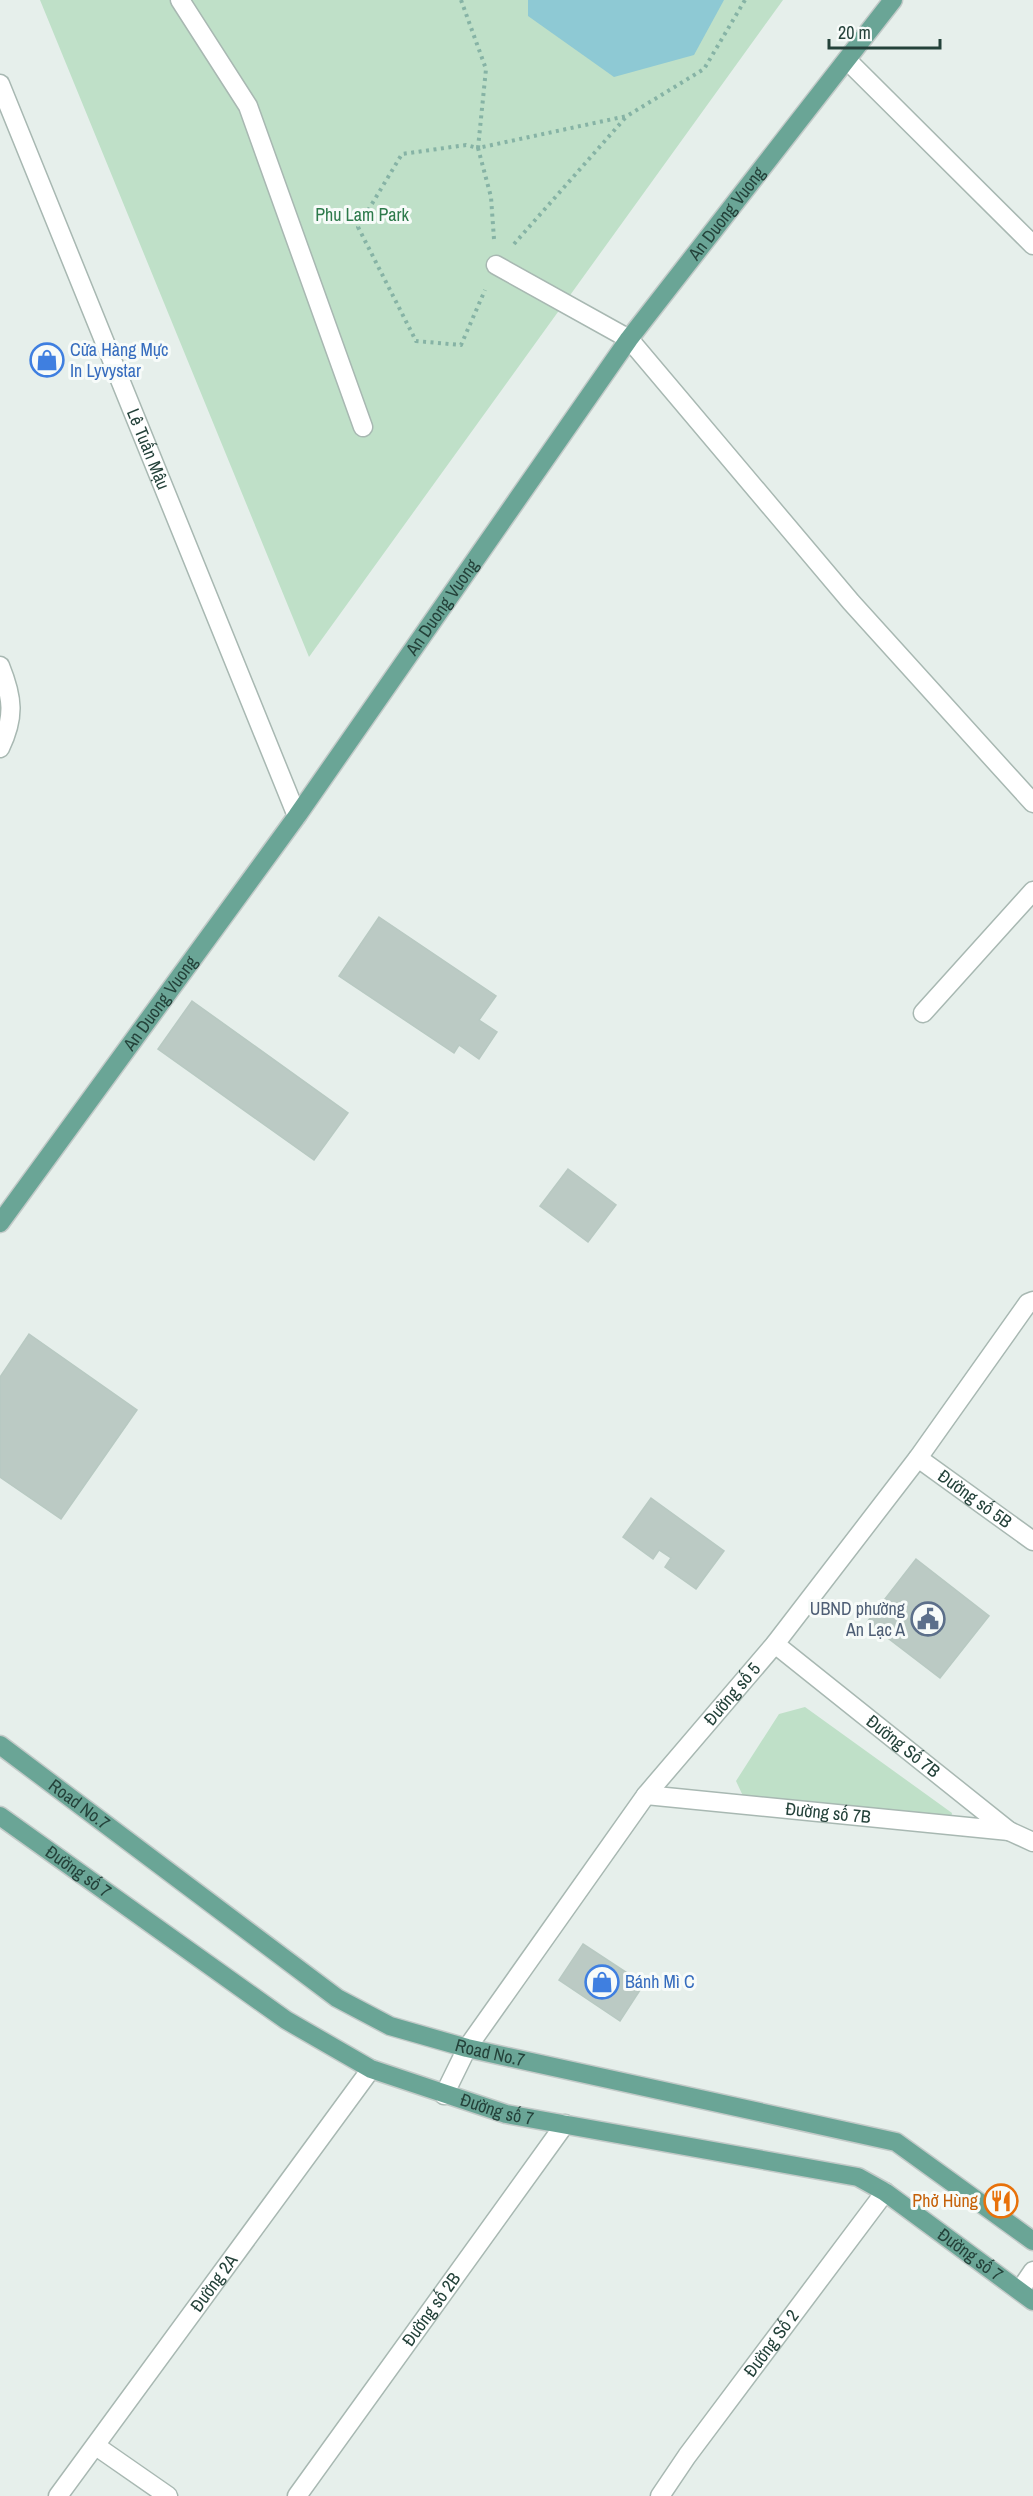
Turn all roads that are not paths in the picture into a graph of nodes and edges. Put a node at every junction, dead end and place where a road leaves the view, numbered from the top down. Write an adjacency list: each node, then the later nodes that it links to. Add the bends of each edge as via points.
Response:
1 (180, 0): 8 (street, via 248,106)
2 (894, 0): 3 (main road, An Duong Vuong)
3 (847, 60): 5 (street); 7 (main road, An Duong Vuong)
4 (0, 84): 12 (street, Lê Tuấn Mậu)
5 (1033, 245)
6 (496, 265): 7 (street)
7 (629, 339): 11 (street, via 851,602); 12 (main road, An Duong Vuong)
8 (363, 427)
9 (0, 666): 10 (street, via 10,692 9,730)
10 (0, 748)
11 (1033, 803)
12 (297, 816): 15 (main road, An Duong Vuong)
13 (1033, 891): 14 (street)
14 (923, 1013)
15 (0, 1223)
16 (1033, 1301): 17 (street, Đường số 5)
17 (918, 1458): 18 (street, Đường số 5B); 19 (street, Đường số 5)
18 (1033, 1541)
19 (775, 1644): 21 (street, Đường số 5); 23 (street, Đường Số 7B)
20 (0, 1745): 25 (main road, Road No.7, via 337,1998 390,2026)
21 (646, 1795): 23 (street, Đường số 7B); 25 (street, Đường số 5)
22 (0, 1816): 26 (main road, Đường số 7, via 286,2020)
23 (1009, 1831): 24 (street, Đường Số 7B)
24 (1033, 1841)
25 (467, 2048): 27 (street, Đường số 5); 30 (main road, Road No.7, via 896,2142)
26 (371, 2069): 27 (main road, Đường số 7); 33 (street, Đường 2A)
27 (444, 2095): 28 (main road, Đường số 7, via 506,2114)
28 (565, 2124): 29 (main road, Đường số 7, via 858,2177); 36 (street, Đường số 2B)
29 (885, 2192): 32 (main road, Đường số 7); 37 (street, Đường Số 2)
30 (1033, 2241)
31 (1033, 2271): 32 (street)
32 (1026, 2295)
33 (96, 2446): 34 (street, Đường 2A); 35 (street)
34 (58, 2496)
35 (168, 2496)
36 (297, 2496)
37 (660, 2496)

